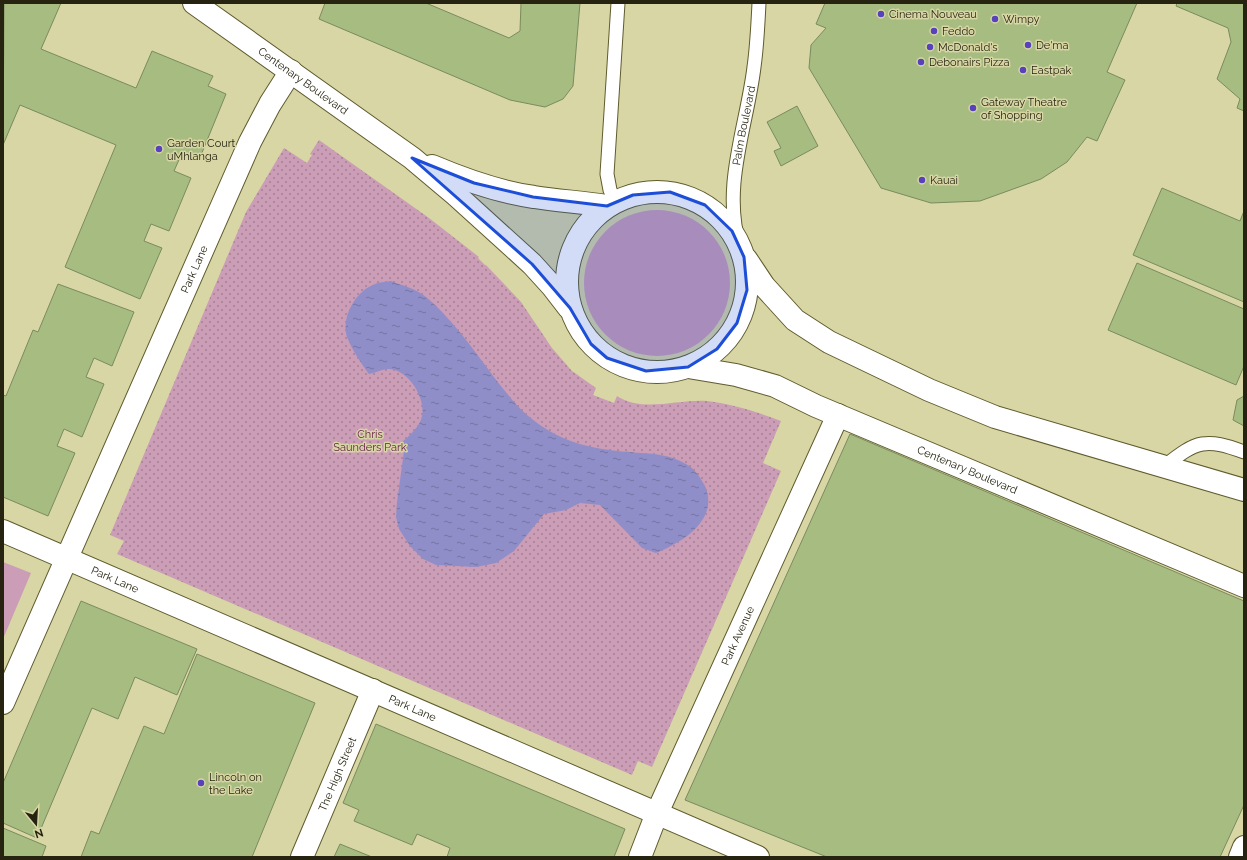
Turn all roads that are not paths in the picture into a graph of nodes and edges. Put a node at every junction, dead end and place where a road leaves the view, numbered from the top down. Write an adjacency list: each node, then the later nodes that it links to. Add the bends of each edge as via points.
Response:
1 (194, 3): 4 (street, Centenary Boulevard)
2 (618, 3): 6 (lane, via 607,174)
3 (759, 3): 7 (lane, Palm Boulevard, via 754,67 736,166 734,195 733,218)
4 (290, 71): 5 (street, Centenary Boulevard); 15 (street, Park Lane, via 250,142)
5 (412, 158): 6 (street, Centenary Boulevard, via 474,183 502,191 533,197); 8 (street, Centenary Boulevard, via 526,259)
6 (611, 204): 7 (street, via 633,195 651,192 670,192 688,197 705,205 719,216 732,231); 8 (street, via 593,217 574,244 566,276)
7 (742, 252): 9 (street, via 747,273 747,290 744,307 737,323 717,349); 12 (street, via 764,286 795,320 829,342 929,390 995,416)
8 (570, 308): 9 (street, via 578,327 591,344 607,358 626,367 646,371 667,371)
9 (688, 366): 10 (street, Centenary Boulevard, via 775,386)
10 (838, 415): 16 (street, Centenary Boulevard); 19 (street, Park Avenue)
11 (1244, 452): 12 (lane, via 1219,443 1200,444)
12 (1165, 466): 13 (street)
13 (1244, 490)
14 (3, 531): 15 (street, Park Lane)
15 (67, 559): 17 (street, Park Lane); 18 (street, Park Lane)
16 (1244, 586)
17 (373, 690): 19 (street, Park Lane); 21 (street, The High Street)
18 (3, 703)
19 (657, 813): 22 (street, Park Avenue); 23 (street, Park Lane)
20 (1244, 847): 24 (street)
21 (302, 857)
22 (640, 857)
23 (758, 857)
24 (1240, 857)

